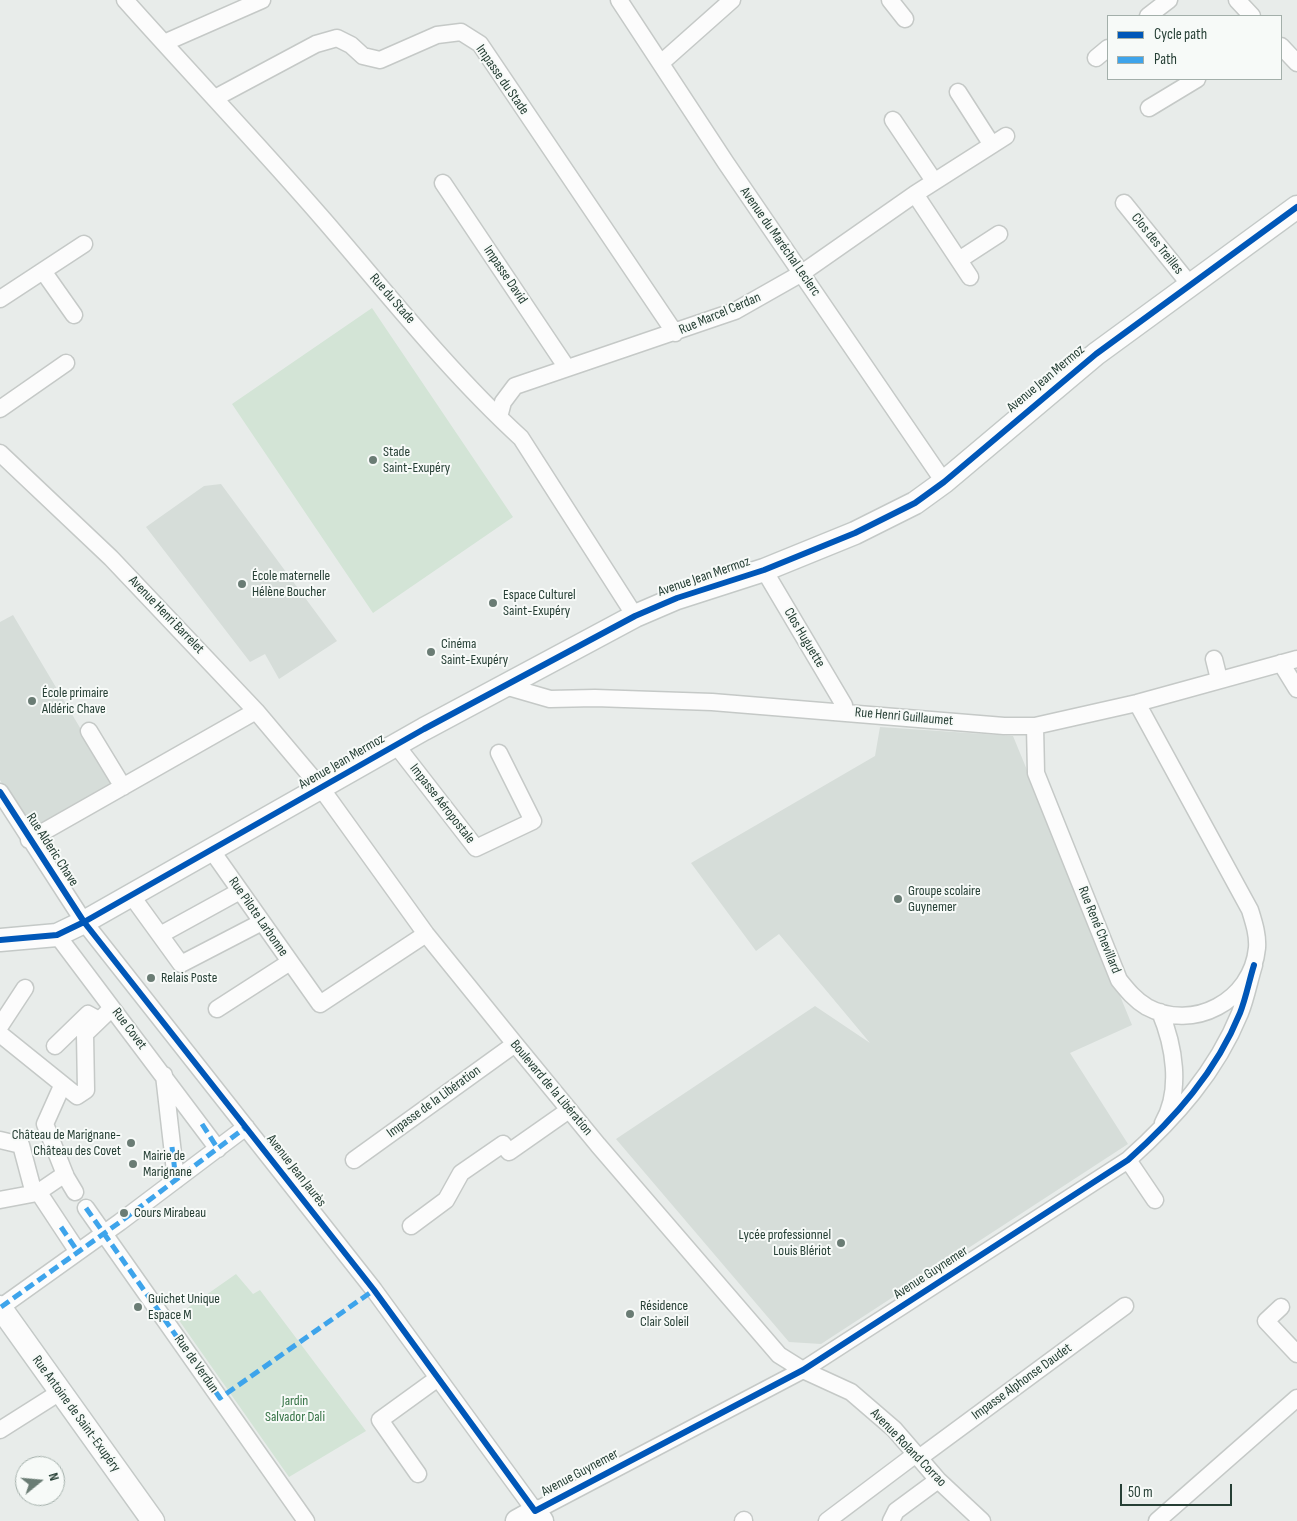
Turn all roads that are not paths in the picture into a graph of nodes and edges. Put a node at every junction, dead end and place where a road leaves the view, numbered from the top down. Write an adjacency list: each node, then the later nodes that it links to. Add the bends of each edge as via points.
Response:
1 (125, 0): 11 (street, Rue du Stade)
2 (262, 0): 11 (street)
3 (619, 0): 13 (street, Avenue du Maréchal Leclerc)
4 (732, 0): 13 (street)
5 (890, 0): 10 (street)
6 (1169, 0): 8 (street)
7 (1237, 0): 9 (street)
8 (1149, 15)
9 (1251, 15)
10 (905, 19)
11 (164, 43): 17 (street, Rue du Stade)
12 (1282, 47): 14 (street)
13 (661, 63): 29 (street, Avenue du Maréchal Leclerc)
14 (1297, 63)
15 (1195, 80): 18 (street)
16 (958, 92): 20 (street, Rue Marcel Cerdan, via 999,140)
17 (215, 98): 34 (street, Impasse du Stade, via 316,44 337,38 363,56 380,60 437,35 461,32 480,44); 38 (street, Rue du Stade)
18 (1149, 108)
19 (893, 120): 20 (street)
20 (934, 181): 22 (street, Rue Marcel Cerdan)
21 (443, 183): 36 (street, Impasse David)
22 (915, 194): 27 (street); 29 (street, Rue Marcel Cerdan)
23 (1124, 203): 31 (street, Clos des Treilles)
24 (1297, 207): 31 (street, Avenue Jean Mermoz)
25 (1000, 234): 27 (street)
26 (84, 244): 28 (street)
27 (959, 260): 30 (street)
28 (43, 271): 32 (street); 33 (street)
29 (802, 273): 34 (street, Rue Marcel Cerdan, via 735,311); 40 (street, Avenue du Maréchal Leclerc)
30 (970, 277)
31 (1191, 286): 40 (street, Avenue Jean Mermoz, via 1096,354)
32 (0, 299)
33 (74, 315)
34 (675, 333): 36 (street, Rue Marcel Cerdan)
35 (66, 363): 37 (street)
36 (568, 368): 38 (street, Rue Marcel Cerdan, via 515,386 502,402)
37 (0, 409)
38 (499, 417): 42 (street, Rue du Stade, via 521,438)
39 (0, 453): 51 (street, Avenue Henri Barrelet, via 111,558)
40 (944, 482): 41 (street, Avenue Jean Mermoz, via 915,503 855,533)
41 (764, 570): 42 (street, Avenue Jean Mermoz, via 677,598); 50 (street, Clos Huguette)
42 (635, 616): 47 (street, Avenue Jean Mermoz)
43 (1297, 658): 45 (street, Rue Henri Guillaumet)
44 (1214, 659): 46 (street)
45 (1281, 663): 46 (street, Rue Henri Guillaumet); 48 (street)
46 (1219, 679): 49 (street, Rue Henri Guillaumet)
47 (505, 686): 52 (street, Rue Henri Guillaumet, via 550,700 595,698 712,702); 54 (street, Avenue Jean Mermoz)
48 (1297, 689)
49 (1137, 703): 52 (street, Rue Henri Guillaumet); 70 (street, Rue René Chevillard, via 1250,910 1256,928)
50 (844, 705)
51 (256, 711): 56 (street, Rue Alderic Chave); 57 (street, Avenue Henri Barrelet)
52 (1035, 726): 74 (street, Rue René Chevillard, via 1036,774 1112,965 1131,995)
53 (90, 731): 56 (street)
54 (396, 746): 55 (street, Impasse Aéropostale, via 476,848 533,821); 57 (street, Avenue Jean Mermoz)
55 (499, 753)
56 (123, 787): 59 (street, Rue Alderic Chave)
57 (321, 788): 60 (street, Avenue Jean Mermoz); 66 (street, Boulevard de la Libération)
58 (2, 794): 59 (street, Rue Alderic Chave)
59 (29, 840): 63 (street, Rue Alderic Chave)
60 (212, 850): 61 (street, Rue Pilote Larbonne); 62 (street, Avenue Jean Mermoz)
61 (240, 891): 64 (street, Rue Pilote Larbonne); 67 (street)
62 (131, 895): 63 (street, Avenue Jean Mermoz); 67 (street)
63 (84, 922): 65 (street); 83 (street, Avenue Jean Jaurès)
64 (262, 922): 67 (street, via 181,964); 69 (street, Rue Pilote Larbonne)
65 (57, 934): 68 (street); 72 (street, Rue Covet)
66 (426, 934): 69 (street, via 320,1004); 78 (street, Boulevard de la Libération)
67 (160, 935)
68 (0, 940)
69 (290, 962): 73 (street, Rue Pilote Larbonne)
70 (1254, 965): 74 (street, Rue René Chevillard, via 1233,997 1218,1008 1182,1016); 84 (street, Avenue Guynemer, via 1241,1011 1228,1041 1203,1081)
71 (25, 988): 76 (street)
72 (112, 1008): 75 (street); 80 (street, Rue Covet)
73 (217, 1009)
74 (1160, 1012): 84 (street, via 1168,1031 1174,1076 1168,1115)
75 (99, 1020): 79 (street, via 88,1014); 81 (street, via 85,1034 86,1090 77,1096)
76 (0, 1026)
77 (0, 1034): 81 (street)
78 (514, 1044): 82 (street, Boulevard de la Libération); 87 (street, Impasse de la Libération)
79 (55, 1046)
80 (164, 1075): 86 (street, Rue Covet); 90 (street)
81 (62, 1086): 89 (street, via 45,1124)
82 (569, 1110): 96 (street, via 509,1152 503,1144 461,1173 446,1200); 103 (street, Boulevard de la Libération, via 779,1355)
83 (246, 1127): 86 (street); 104 (street, Avenue Jean Jaurès, via 374,1290)
84 (1154, 1137): 88 (street, Avenue Guynemer)
85 (0, 1140): 92 (street, via 22,1145 33,1190)
86 (218, 1149): 90 (street)
87 (354, 1160)
88 (1128, 1160): 94 (street); 103 (street, Avenue Guynemer)
89 (65, 1174): 91 (street); 92 (street)
90 (176, 1180): 97 (street)
91 (75, 1192)
92 (37, 1193): 93 (street); 98 (street)
93 (0, 1200)
94 (1155, 1200)
95 (86, 1208): 97 (street, Rue de Verdun)
96 (411, 1226)
97 (104, 1233): 98 (street); 113 (street, Rue de Verdun)
98 (78, 1252): 100 (street)
99 (1125, 1306): 108 (street, Impasse Alphonse Daudet)
100 (0, 1307): 105 (street, Rue Antoine de Saint-Exupéry)
101 (1281, 1307): 102 (street, via 1266,1320)
102 (1297, 1354)
103 (803, 1370): 108 (street, Avenue Roland Corrao, via 851,1392 894,1429); 111 (street, Avenue Guynemer)
104 (438, 1378): 109 (street, via 380,1420); 111 (street, Avenue Jean Jaurès)
105 (60, 1392): 107 (street); 112 (street, Rue Antoine de Saint-Exupéry)
106 (1297, 1398): 117 (street)
107 (0, 1430)
108 (917, 1456): 110 (street, Avenue Roland Corrao); 114 (street, Impasse Alphonse Daudet)
109 (418, 1474)
110 (938, 1480): 115 (street, via 896,1511); 116 (street, Avenue Roland Corrao)
111 (531, 1518)
112 (153, 1521)
113 (306, 1521)
114 (827, 1521)
115 (891, 1521)
116 (982, 1521)
117 (1157, 1521)

